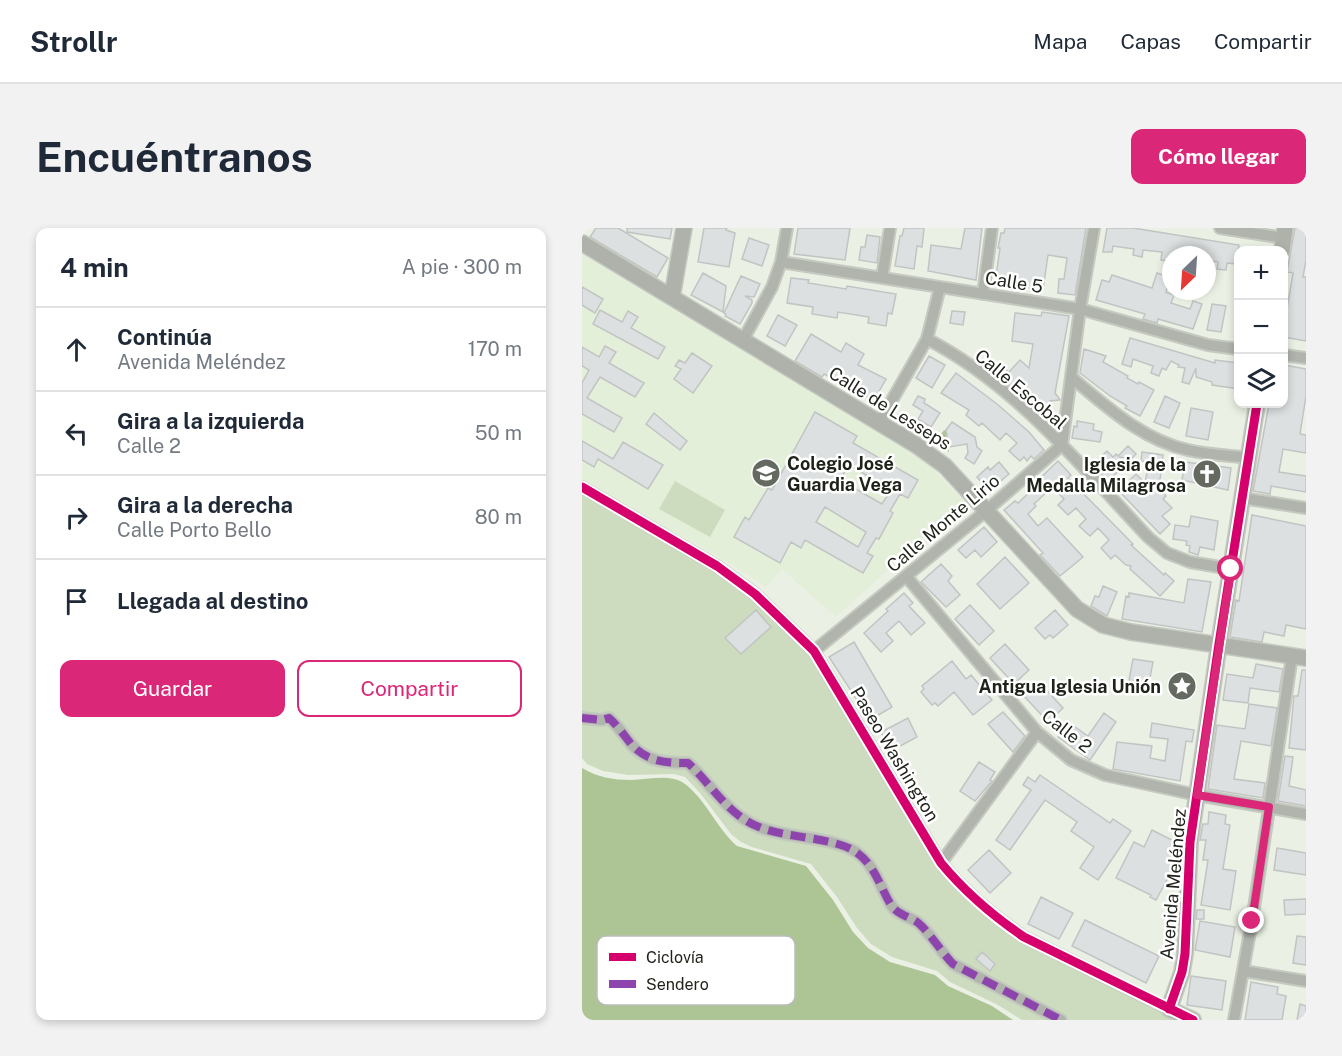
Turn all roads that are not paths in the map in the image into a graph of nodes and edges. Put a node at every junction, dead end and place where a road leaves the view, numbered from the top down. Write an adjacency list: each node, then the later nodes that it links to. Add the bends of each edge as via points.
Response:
1 (684, 228): 13 (main road)
2 (787, 228): 9 (street)
3 (890, 228): 10 (street)
4 (992, 228): 12 (street)
5 (1094, 228): 14 (street)
6 (1220, 228): 7 (street)
7 (1284, 239)
8 (582, 243): 13 (main road, Calle de Lesseps)
9 (781, 262): 10 (street, Calle 5); 16 (street)
10 (882, 278): 11 (street, Calle 5)
11 (940, 287): 12 (street, Calle 5); 15 (street)
12 (982, 294): 14 (street, Calle 5)
13 (672, 297): 16 (main road, Calle de Lesseps)
14 (1080, 309): 17 (street, Calle 5, via 1208,345); 20 (street)
15 (927, 339): 22 (street); 23 (street, Calle Escobal, via 993,382)
16 (743, 340): 22 (main road, Calle de Lesseps)
17 (1234, 348)
18 (1288, 356): 19 (street)
19 (1306, 358)
20 (1071, 377): 23 (street); 24 (street, via 1120,417 1166,443)
21 (1256, 408): 24 (main road, Avenida Meléndez)
22 (879, 423): 28 (main road, Calle de Lesseps, via 945,466)
23 (1062, 445): 28 (street, Calle Monte Lirio); 29 (street, Calle Escobal, via 1167,553 1190,562)
24 (1248, 458): 26 (main road, Avenida Meléndez)
25 (582, 487): 32 (street, Paseo Washington, via 717,566 755,594)
26 (1242, 498): 27 (street); 29 (main road, Avenida Meléndez)
27 (1306, 508)
28 (987, 510): 30 (street, Calle Monte Lirio); 31 (main road, Calle de Lesseps, via 1077,609 1103,625)
29 (1231, 569): 31 (main road, Avenida Meléndez)
30 (906, 576): 32 (street, Calle Monte Lirio); 35 (street, Calle 2)
31 (1219, 644): 33 (main road, Calle de Lesseps); 36 (main road, Avenida Meléndez)
32 (814, 651): 39 (street, Paseo Washington)
33 (1299, 657): 37 (street)
34 (582, 718): 43 (street, via 609,718 644,756 664,763 688,763 741,818 759,828 855,851 880,880 891,906 921,924 953,964)
35 (1036, 732): 36 (street, Calle 2, via 1071,760 1106,776); 39 (street)
36 (1197, 795): 37 (street, Calle 2); 42 (main road, Avenida Meléndez, via 1190,843 1185,954)
37 (1269, 807): 38 (street, Calle 2); 40 (street)
38 (1306, 814)
39 (941, 863): 42 (street, Paseo Washington, via 959,885 1024,937)
40 (1243, 971): 41 (street); 45 (street)
41 (1306, 981)
42 (1169, 1009): 44 (main road, Paseo Washington)
43 (1061, 1020)
44 (1193, 1020)
45 (1234, 1020)

